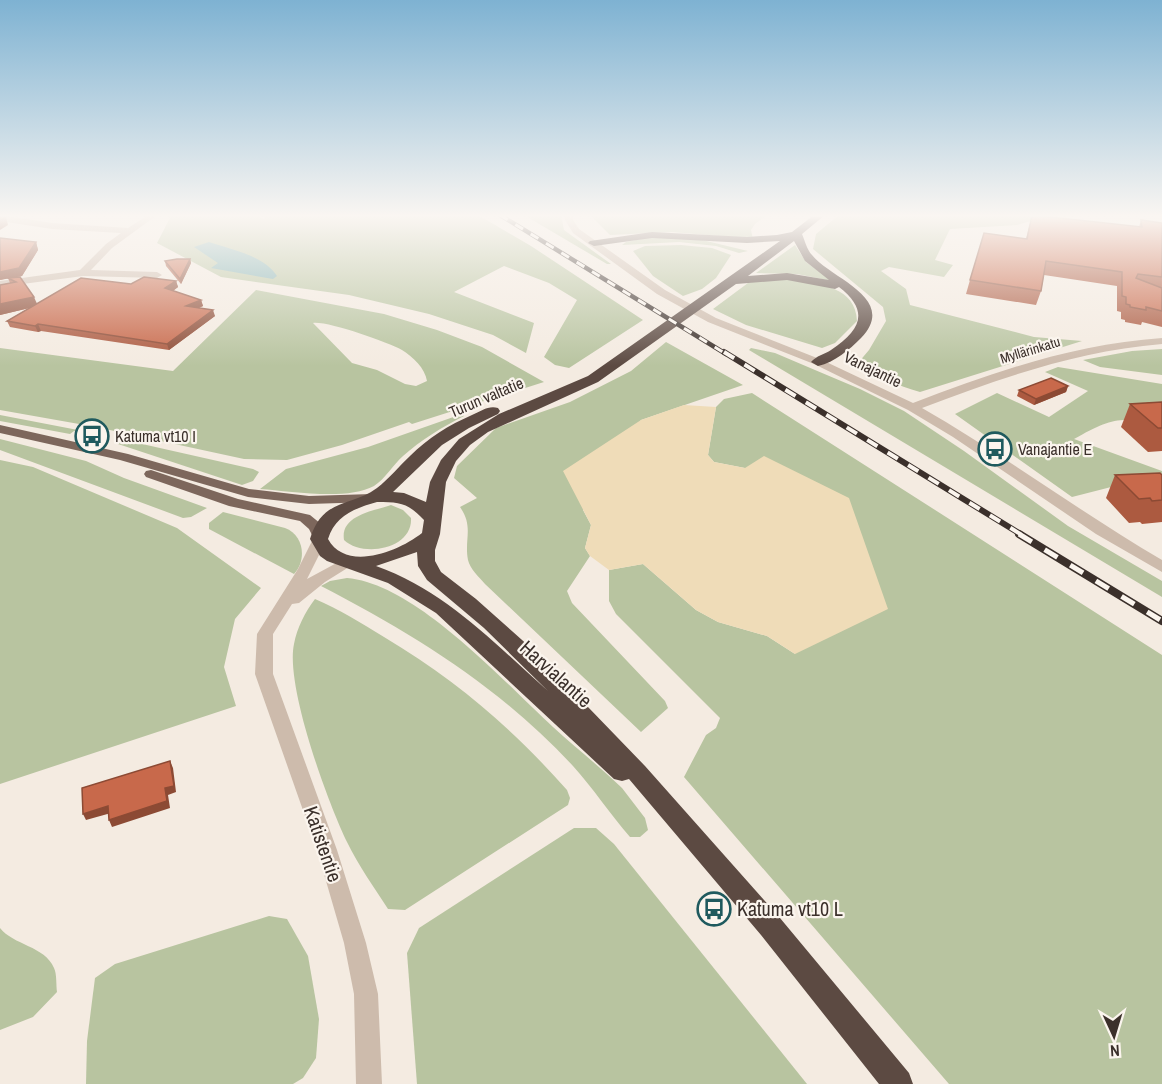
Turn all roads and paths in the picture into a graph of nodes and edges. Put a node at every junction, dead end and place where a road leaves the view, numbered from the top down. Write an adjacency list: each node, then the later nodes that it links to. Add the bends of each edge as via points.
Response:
1 (90, 266): 5 (street)
2 (625, 266): 12 (street, Vanajantie, via 661,292 712,320)
3 (753, 266): 7 (highway, Turun valtatie)
4 (817, 266): 9 (highway)
5 (83, 273): 6 (street); 8 (street)
6 (157, 275)
7 (730, 282): 9 (highway, via 789,275); 11 (highway, Turun valtatie)
8 (0, 284)
9 (848, 289): 12 (highway, via 863,304 866,321 834,356)
10 (1162, 341): 13 (street, Myllärinkatu, via 1119,344 1056,357)
11 (627, 354): 16 (highway, Turun valtatie, via 466,423 432,444 394,484); 17 (highway, Turun valtatie, via 575,390 500,419 471,435 444,469 436,489)
12 (818, 362): 13 (street, Vanajantie)
13 (912, 407): 20 (street, Vanajantie)
14 (0, 429): 15 (main road)
15 (69, 445): 16 (main road, via 248,494 309,500); 18 (main road, via 214,497 305,518 316,527)
16 (374, 498): 17 (highway, via 402,497 420,505); 18 (highway, via 333,514 320,528)
17 (432, 526): 19 (highway, via 411,549); 22 (highway, Harvialantie, via 426,561 434,575 537,666)
18 (319, 539): 19 (highway, Harvialantie, via 327,553); 21 (street, Katistentie, via 306,569)
19 (350, 563): 21 (street, Katistentie, via 319,578); 22 (highway, Harvialantie, via 395,579 443,608)
20 (1162, 567)
21 (279, 611): 23 (street, Katistentie, via 265,634 264,674 327,850 355,943 366,994)
22 (708, 853): 24 (highway, Harvialantie)
23 (369, 1084)
24 (898, 1084)

